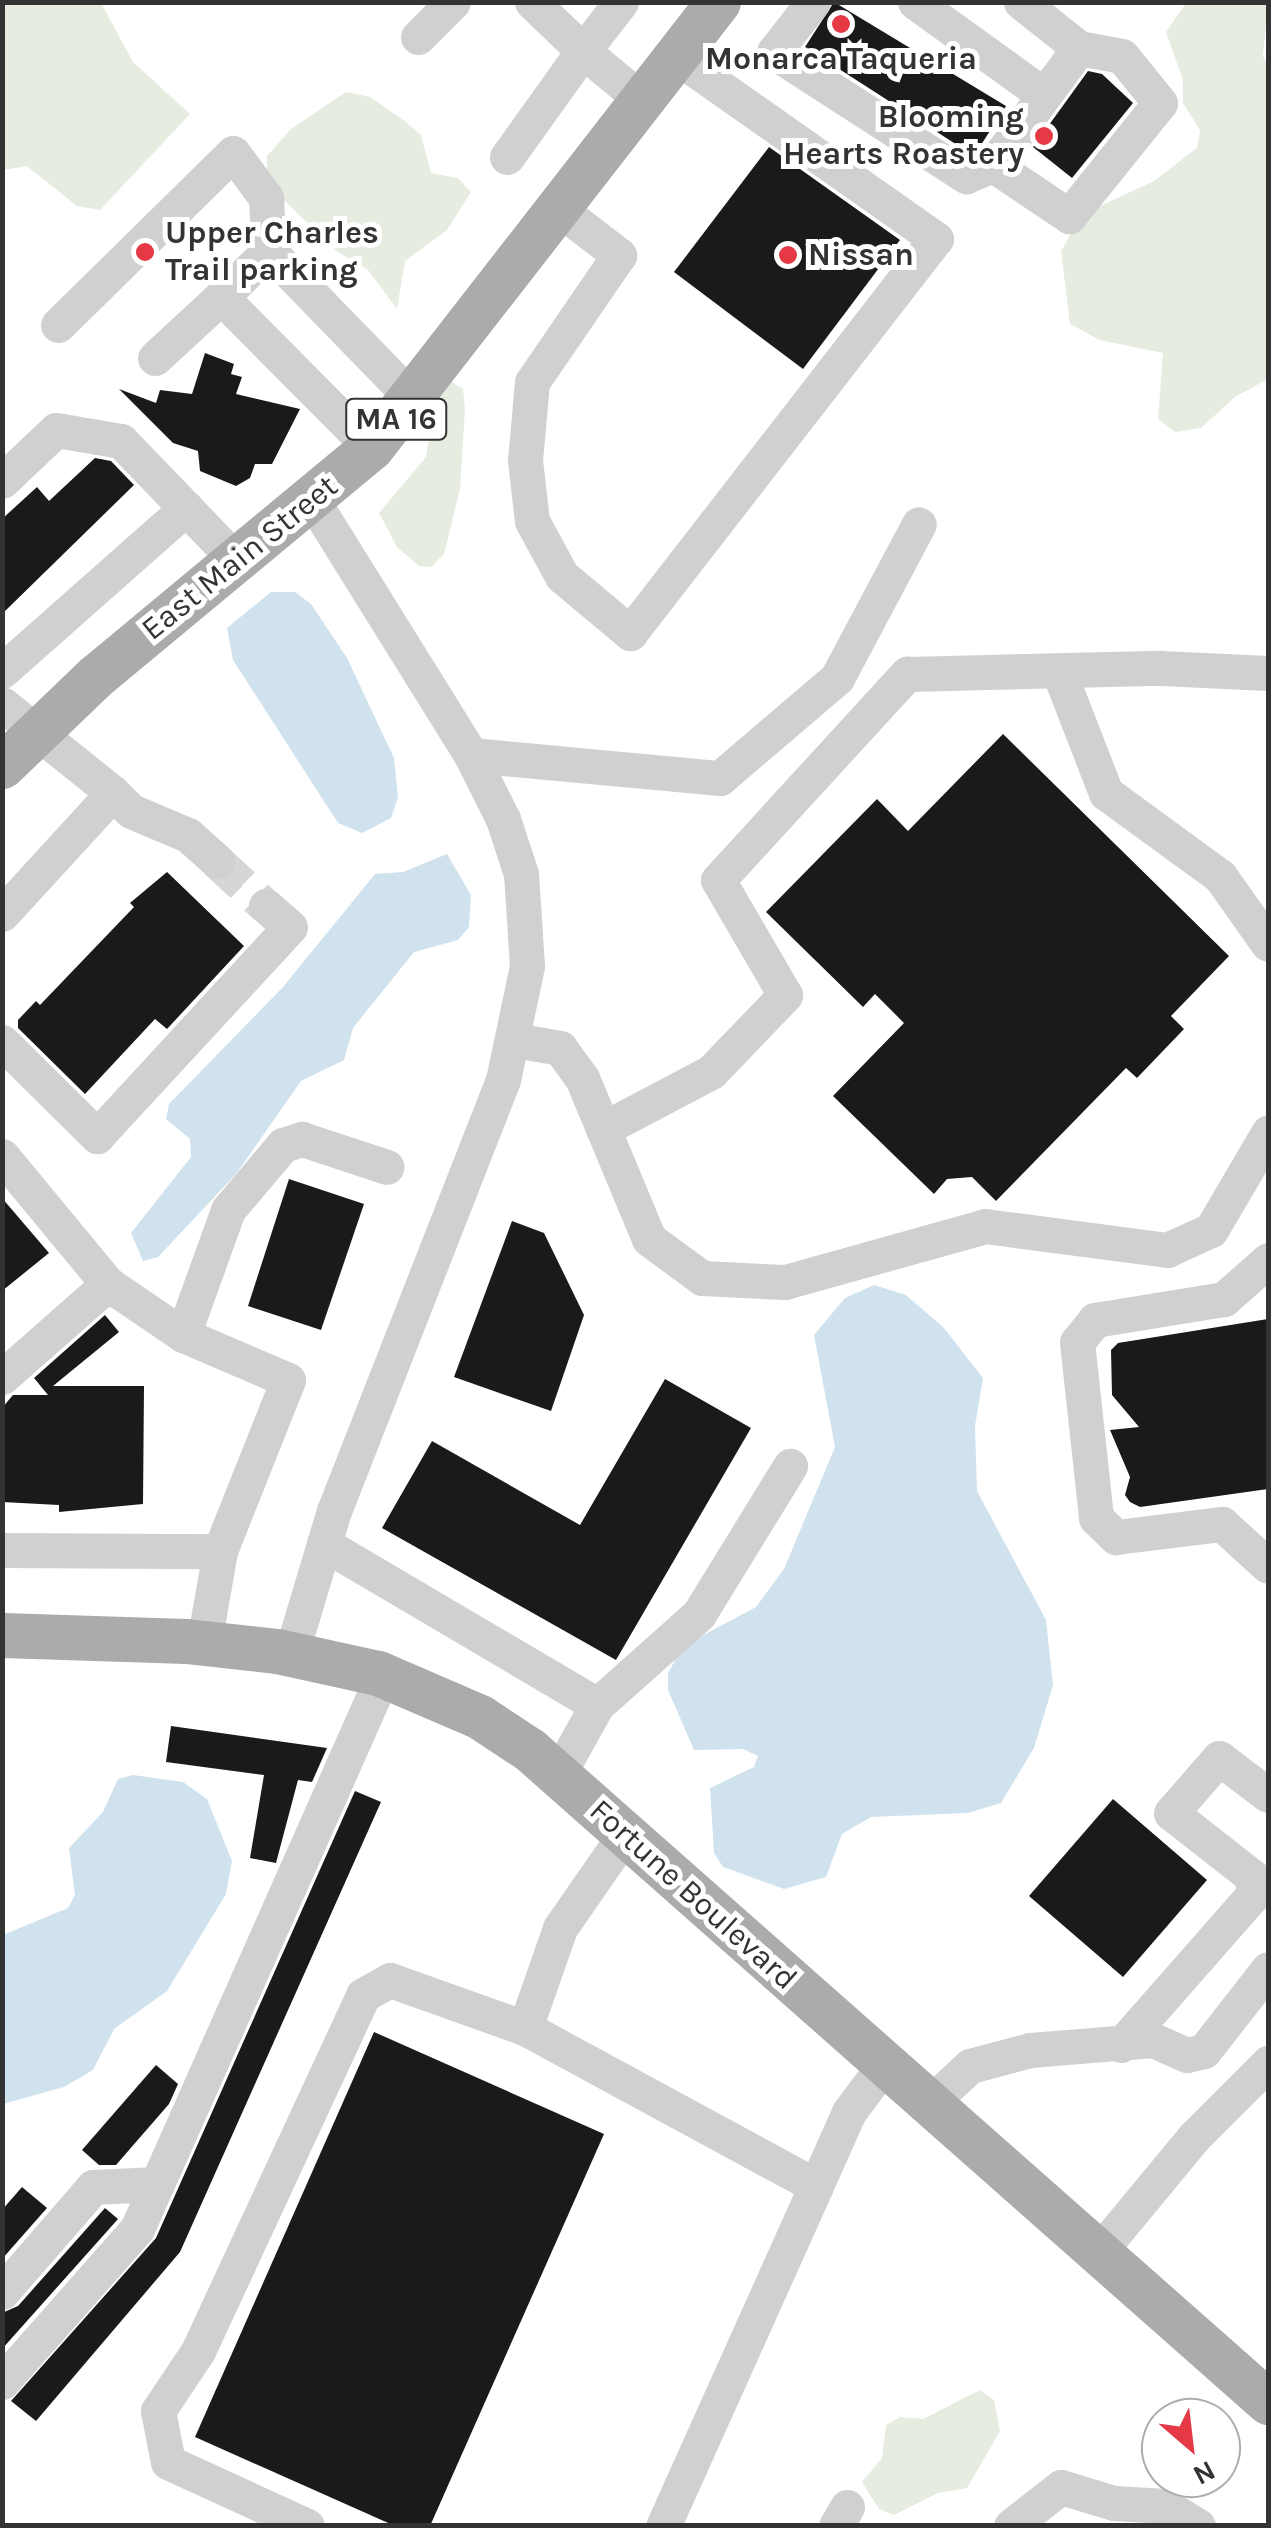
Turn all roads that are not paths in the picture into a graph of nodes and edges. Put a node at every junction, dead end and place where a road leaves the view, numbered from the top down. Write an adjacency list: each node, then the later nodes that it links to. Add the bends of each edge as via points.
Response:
1 (453, 2): 8 (lane)
2 (532, 2): 10 (lane)
3 (621, 2): 10 (lane)
4 (718, 2): 11 (main road, East Main Street / MA 16)
5 (813, 2): 15 (lane, via 774,52 966,176)
6 (916, 2): 12 (lane)
7 (1022, 2): 9 (lane)
8 (418, 38)
9 (1079, 48): 12 (lane); 15 (lane, via 1122,56 1160,104 1069,216)
10 (584, 51): 13 (lane); 14 (lane)
11 (676, 56): 13 (main road, East Main Street / MA 16); 16 (lane, via 936,239 630,633 562,576 532,521 526,460 532,382 620,255)
12 (1044, 94): 15 (lane)
13 (642, 100): 16 (main road, East Main Street / MA 16)
14 (507, 157)
15 (993, 165)
16 (559, 209): 21 (main road, East Main Street / MA 16)
17 (268, 252): 18 (lane); 19 (lane, via 266,198 233,153); 21 (lane)
18 (221, 297): 20 (lane); 22 (lane)
19 (58, 325)
20 (155, 358)
21 (413, 399): 22 (main road, East Main Street / MA 16)
22 (371, 448): 24 (main road, East Main Street / MA 16)
23 (2, 481): 25 (lane, via 56,430 92,432 121,441)
24 (313, 501): 27 (main road, East Main Street / MA 16); 34 (lane)
25 (186, 508): 27 (lane); 28 (lane)
26 (920, 524): 31 (lane)
27 (238, 562): 33 (main road, East Main Street / MA 16)
28 (2, 671)
29 (1059, 672): 30 (lane); 32 (lane, via 908,674); 40 (lane, via 1106,793 1220,876)
30 (1268, 673)
31 (837, 678): 32 (lane); 34 (lane, via 720,778)
32 (879, 705): 43 (lane, via 718,880 784,995 712,1072)
33 (19, 716): 35 (main road, East Main Street / MA 16); 36 (lane)
34 (471, 755): 41 (lane, via 522,874 527,966)
35 (2, 766)
36 (113, 793): 37 (lane, via 131,811 188,835); 39 (lane)
37 (217, 861)
38 (266, 906): 42 (lane, via 290,927 97,1136)
39 (2, 914)
40 (1268, 944)
41 (514, 1040): 43 (lane, via 560,1048 582,1078); 52 (lane)
42 (2, 1042)
43 (603, 1129): 44 (lane, via 648,1239 702,1278 785,1282 985,1226 1167,1250 1212,1230)
44 (1268, 1133)
45 (2, 1156): 48 (lane)
46 (387, 1167): 49 (lane, via 302,1138 283,1145 228,1210)
47 (1268, 1260): 55 (lane, via 1224,1300 1095,1320 1076,1342 1096,1518 1116,1537 1222,1524)
48 (108, 1284): 49 (lane); 50 (lane)
49 (183, 1335): 54 (lane, via 288,1380)
50 (2, 1377)
51 (790, 1466): 60 (lane, via 700,1614)
52 (324, 1544): 58 (lane); 60 (lane)
53 (2, 1550): 54 (lane)
54 (220, 1551): 57 (lane)
55 (1268, 1566)
56 (2, 1635): 57 (main road, Fortune Boulevard)
57 (204, 1642): 58 (main road, Fortune Boulevard)
58 (291, 1654): 59 (main road, Fortune Boulevard)
59 (383, 1675): 61 (main road, Fortune Boulevard, via 480,1717); 70 (lane)
60 (598, 1706): 61 (lane)
61 (558, 1775): 63 (main road, Fortune Boulevard)
62 (1268, 1795): 66 (lane, via 1219,1758 1171,1813 1254,1878 1252,1896)
63 (625, 1834): 65 (lane, via 560,1928); 68 (main road, Fortune Boulevard)
64 (1268, 1969): 66 (lane, via 1204,2051 1187,2056 1153,2040)
65 (524, 2028): 71 (lane); 76 (lane, via 390,1980 363,1994 198,2351 158,2411 168,2462)
66 (1122, 2045): 69 (lane, via 1030,2050 970,2066)
67 (1268, 2064): 72 (lane, via 1194,2137)
68 (884, 2065): 69 (main road, Fortune Boulevard); 71 (lane, via 849,2112)
69 (928, 2104): 72 (main road, Fortune Boulevard)
70 (157, 2184): 73 (lane, via 93,2186); 74 (lane, via 137,2229)
71 (816, 2186): 77 (lane)
72 (1098, 2254): 75 (main road, Fortune Boulevard)
73 (2, 2292)
74 (2, 2382)
75 (1268, 2402)
76 (308, 2526)
77 (664, 2526)
78 (1011, 2526): 79 (lane, via 1061,2487 1114,2503 1166,2506)
79 (1198, 2526)

